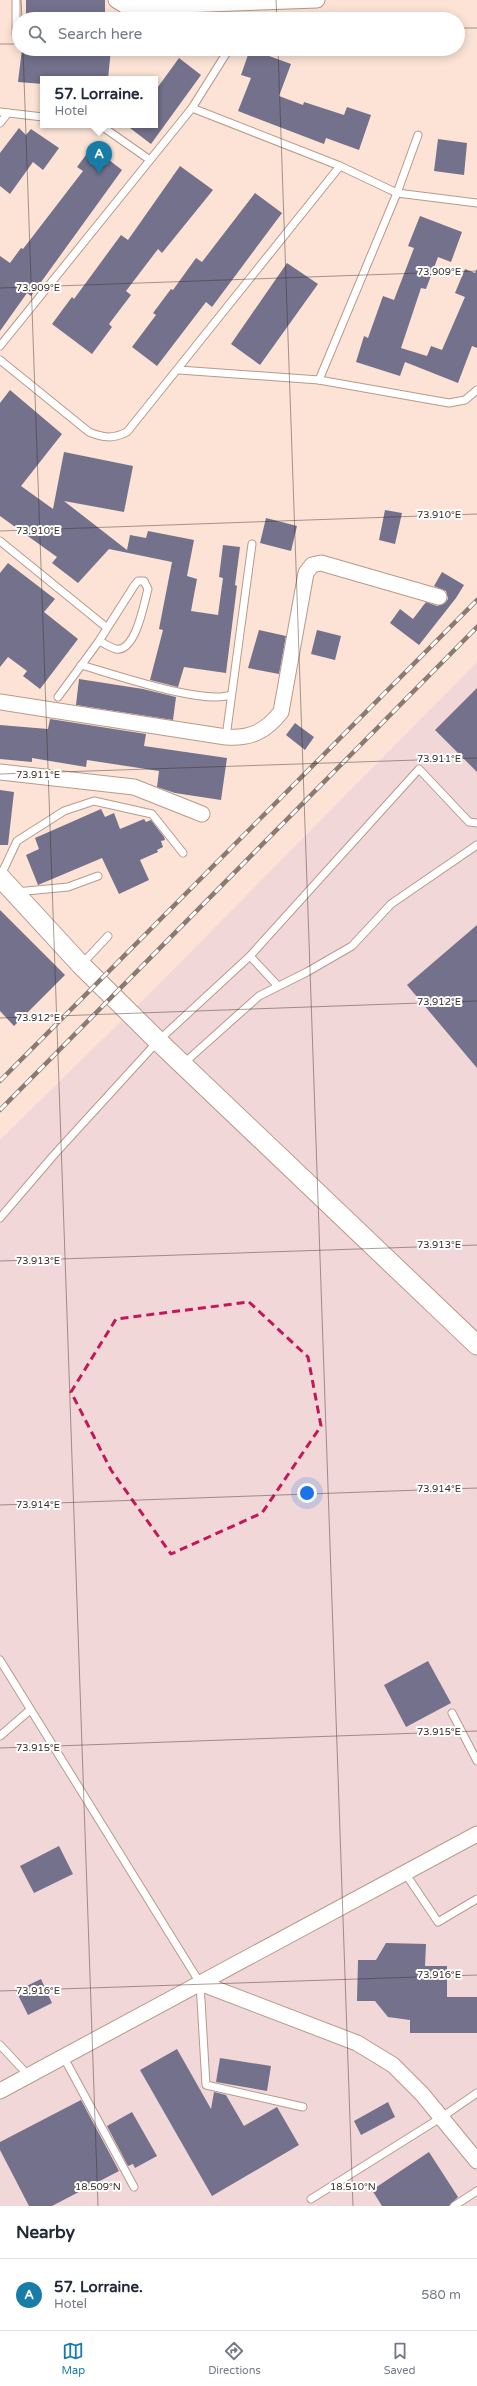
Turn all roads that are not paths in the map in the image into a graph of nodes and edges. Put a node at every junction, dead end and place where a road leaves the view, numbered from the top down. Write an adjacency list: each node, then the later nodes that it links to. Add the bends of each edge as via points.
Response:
1 (16, 0): 4 (lane)
2 (116, 0): 3 (street, via 127,7)
3 (317, 0)
4 (16, 12)
5 (225, 56): 6 (lane)
6 (192, 108): 13 (lane); 14 (lane)
7 (0, 112): 8 (lane)
8 (8, 113): 9 (lane); 10 (lane)
9 (40, 117)
10 (0, 123)
11 (104, 128): 13 (lane)
12 (418, 135): 15 (lane)
13 (150, 160): 17 (lane)
14 (340, 166): 15 (lane); 19 (lane)
15 (397, 193): 16 (lane); 20 (lane)
16 (477, 203)
17 (0, 346)
18 (0, 360): 19 (lane, via 89,432 115,438 127,432)
19 (179, 370): 20 (lane)
20 (319, 380): 21 (lane, via 449,403 465,400)
21 (477, 390)
22 (0, 541): 25 (lane)
23 (252, 544): 28 (lane)
24 (440, 597): 31 (street, via 321,563 312,564 306,573 281,712 270,726 247,736)
25 (106, 627): 26 (lane); 26 (lane, via 138,581 144,581 148,589 134,636 128,646 115,649)
26 (100, 641): 27 (lane)
27 (81, 665): 28 (lane, via 195,695 223,698); 29 (lane)
28 (231, 695): 31 (lane)
29 (58, 697)
30 (0, 702): 31 (street)
31 (226, 737)
32 (0, 772): 33 (street, via 134,787)
33 (202, 814)
34 (477, 823): 41 (lane, via 469,822 420,769)
35 (477, 845): 43 (lane, via 391,904 352,946)
36 (183, 853): 38 (lane, via 152,814 94,801 64,811 17,841)
37 (98, 876): 39 (lane, via 68,887)
38 (0, 877): 39 (street)
39 (14, 892): 42 (street)
40 (108, 936): 42 (lane)
41 (250, 956): 43 (lane); 44 (lane)
42 (81, 965): 44 (street)
43 (278, 986): 45 (lane, via 259,996)
44 (158, 1041): 45 (street); 46 (lane)
45 (183, 1064): 47 (street)
46 (0, 1218)
47 (477, 1344)
48 (0, 1660): 49 (lane)
49 (30, 1710): 51 (lane); 56 (lane)
50 (452, 1713): 52 (lane)
51 (0, 1736)
52 (477, 1761)
53 (477, 1834): 54 (street)
54 (405, 1873): 55 (lane, via 438,1922); 56 (street)
55 (477, 1899)
56 (200, 1983): 58 (street); 62 (lane, via 206,2086); 63 (street, via 357,2043 393,2065)
57 (0, 2045): 59 (lane)
58 (63, 2056): 59 (street); 65 (lane)
59 (28, 2075): 60 (street)
60 (0, 2091)
61 (477, 2093): 63 (lane)
62 (303, 2107)
63 (442, 2117): 64 (street); 67 (lane)
64 (477, 2161)
65 (134, 2187)
66 (477, 2191): 68 (lane)
67 (311, 2199)
68 (454, 2206)

